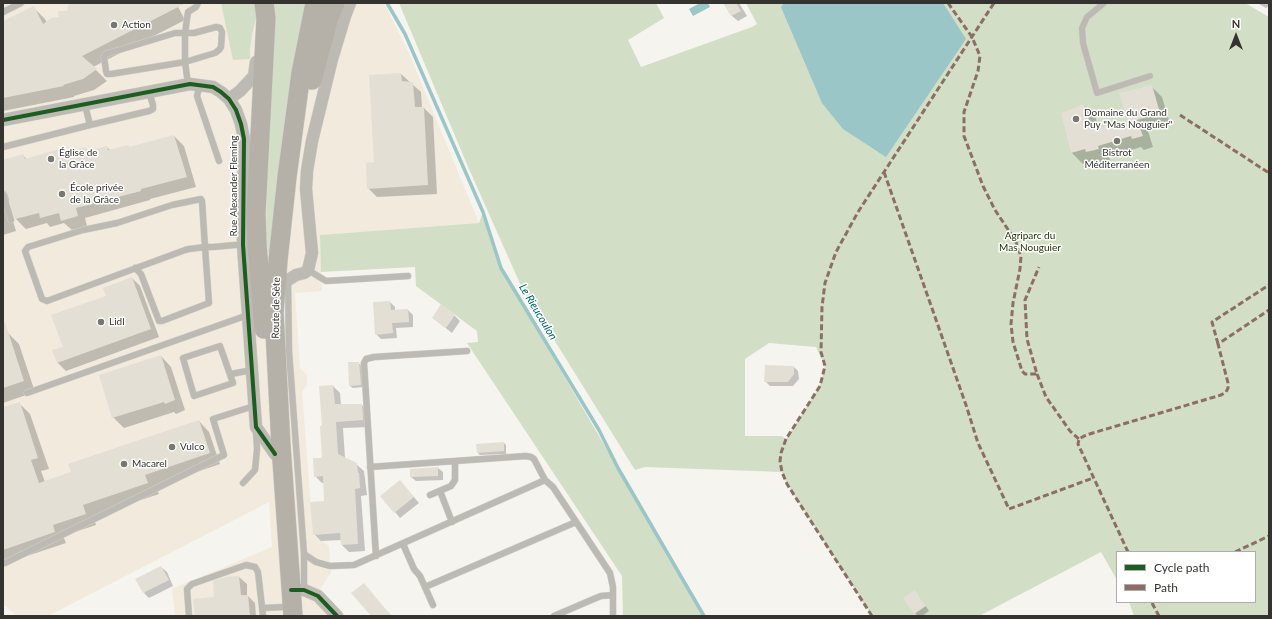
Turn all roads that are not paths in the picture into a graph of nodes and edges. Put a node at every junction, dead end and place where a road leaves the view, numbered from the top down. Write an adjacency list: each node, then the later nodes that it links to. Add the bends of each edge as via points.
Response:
1 (21, 3): 8 (lane)
2 (198, 3): 9 (lane, via 188,12)
3 (264, 3): 10 (main road, Route de Sète)
4 (315, 3): 19 (main road, Route de Sète)
5 (335, 3): 19 (main road, via 328,17 300,132)
6 (350, 3): 27 (street, via 332,59 307,171 306,189 312,253)
7 (1104, 3): 12 (lane, via 1087,17 1082,28 1083,43 1097,93)
8 (3, 12)
9 (185, 33): 11 (lane); 11 (lane, via 216,27 222,32 220,50); 11 (lane, via 155,38 106,54 104,57 107,74)
10 (264, 41): 15 (street, via 258,51 254,76); 24 (main road, Route de Sète, via 256,213)
11 (185, 62): 13 (lane)
12 (1150, 76)
13 (194, 84): 14 (street, Rue Alexander Fleming); 15 (street, Rue Alexander Fleming, via 212,87); 21 (lane)
14 (150, 92): 16 (street, Rue Alexander Fleming); 18 (lane, via 153,109)
15 (229, 99): 24 (street, Rue Alexander Fleming, via 236,110 244,139)
16 (85, 105): 17 (street, Rue Alexander Fleming); 18 (lane)
17 (3, 120)
18 (90, 125): 20 (lane)
19 (291, 141): 27 (main road, Route de Sète)
20 (3, 147)
21 (219, 161)
22 (3, 194): 23 (lane)
23 (11, 220)
24 (250, 244): 25 (lane); 27 (street, via 264,250 267,267); 29 (street, Rue Alexander Fleming); 36 (main road, Route de Sète)
25 (205, 247): 26 (lane, via 185,250); 26 (lane, via 209,303 162,321 159,321 141,274); 26 (lane, via 201,199 83,230 28,247 25,251 42,299 47,300)
26 (135, 268)
27 (289, 272): 28 (lane, via 326,281); 46 (lane, via 289,351); 50 (main road, Route de Sète, via 274,328)
28 (408, 276)
29 (248, 315): 31 (street, Rue Alexander Fleming); 33 (lane)
30 (467, 351): 38 (lane, via 366,359 364,363)
31 (252, 370): 32 (lane); 34 (street, Rue Alexander Fleming)
32 (231, 374): 32 (lane, via 233,383 194,396 183,358 220,346)
33 (27, 393)
34 (254, 406): 35 (street, Rue Alexander Fleming); 48 (lane, via 213,419 224,455)
35 (256, 427): 36 (street, Rue Alexander Fleming); 40 (lane, via 255,470)
36 (275, 454): 54 (main road, Route de Sète)
37 (455, 461): 38 (lane); 39 (lane, via 526,456 534,459); 41 (lane, via 455,480 451,486)
38 (370, 467): 47 (lane)
39 (545, 480): 43 (lane); 44 (lane, via 553,487)
40 (243, 483)
41 (440, 491): 42 (lane); 43 (lane)
42 (430, 495)
43 (452, 522): 45 (lane)
44 (576, 522): 49 (lane); 51 (lane, via 610,573 614,586)
45 (404, 544): 47 (lane); 49 (lane, via 414,569)
46 (304, 554): 47 (lane, via 316,562 330,566 354,565); 50 (lane)
47 (376, 556)
48 (6, 563)
49 (425, 586): 52 (lane)
50 (298, 590): 54 (main road, Route de Sète); 57 (street, via 318,596)
51 (613, 596): 58 (lane, via 601,596); 59 (lane)
52 (433, 605)
53 (262, 608): 54 (lane); 55 (lane, via 258,572 255,567 246,565 192,584 187,589); 56 (lane)
54 (288, 613)
55 (189, 616)
56 (263, 616)
57 (337, 616)
58 (554, 616)
59 (613, 616)

